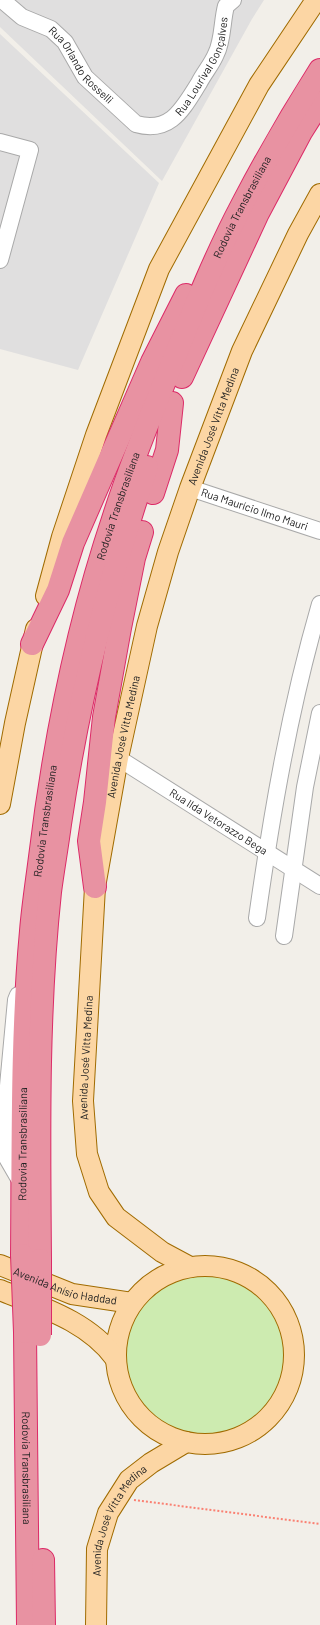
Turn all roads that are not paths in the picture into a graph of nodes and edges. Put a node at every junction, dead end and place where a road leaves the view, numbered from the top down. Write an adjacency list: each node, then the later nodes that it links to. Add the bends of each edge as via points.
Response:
1 (2, 0): 7 (street, Rua Orlando Rosselli, via 22,17 51,29 65,42 85,77 136,124 146,127)
2 (316, 0): 16 (main road, via 259,85 159,269 94,442 62,537)
3 (225, 2): 7 (street, Rua Lourival Gonçalves, via 217,53 183,108 173,119)
4 (320, 70): 6 (highway, Rodovia Transbrasiliana)
5 (320, 102): 12 (highway, Rodovia Transbrasiliana, via 258,213 190,358)
6 (287, 123): 16 (highway, via 260,152 152,362 73,543 58,590); 26 (highway, Rodovia Transbrasiliana, via 241,207 203,288 150,416 114,516 78,643 46,804 31,928)
7 (160, 126)
8 (0, 142): 10 (street, via 30,150)
9 (320, 194): 13 (main road, Avenida José Vitta Medina, via 242,351)
10 (5, 225): 11 (street)
11 (0, 260)
12 (172, 403): 23 (highway, via 167,450 134,558 104,717 89,841); 26 (highway, Rodovia Transbrasiliana, via 124,537 90,666 72,750 50,891 42,998)
13 (190, 488): 14 (street, Rua Maurício Ilmo Mauri); 18 (main road, Avenida José Vitta Medina, via 149,619)
14 (320, 531)
15 (320, 604): 20 (street, via 289,724)
16 (32, 644): 19 (main road)
17 (320, 713): 21 (street, via 305,787)
18 (118, 758): 20 (street, Rua Ilda Vetorazzo Bega); 23 (main road, Avenida José Vitta Medina)
19 (0, 804)
20 (266, 851): 21 (street, Rua Ilda Vetorazzo Bega); 24 (street)
21 (293, 869): 22 (street, Rua Ilda Vetorazzo Bega); 25 (street)
22 (320, 886)
23 (95, 887): 29 (main road, Avenida José Vitta Medina, via 83,1101 87,1154 99,1192 116,1217 162,1252)
24 (257, 918)
25 (284, 936)
26 (17, 1116): 27 (highway, Rodovia Transbrasiliana); 27 (highway, Rodovia Transbrasiliana)
27 (31, 1257): 32 (highway, Rodovia Transbrasiliana, bridge)
28 (0, 1265): 31 (main road, Avenida Anísio Haddad, via 72,1294)
29 (190, 1267): 31 (main road, via 168,1274 148,1286); 34 (main road, via 218,1266 246,1275 269,1292 285,1315 293,1342 293,1370 283,1397 266,1420 242,1436 215,1444)
30 (0, 1290): 33 (main road, via 69,1319 93,1335)
31 (132, 1303): 33 (main road, via 118,1332)
32 (32, 1334): 35 (highway, Rodovia Transbrasiliana); 36 (highway, Rodovia Transbrasiliana)
33 (115, 1358): 34 (main road, via 121,1387 136,1413 158,1432)
34 (186, 1442): 37 (main road, Avenida José Vitta Medina, via 129,1480 108,1513 97,1549)
35 (28, 1625)
36 (44, 1625)
37 (96, 1625)

